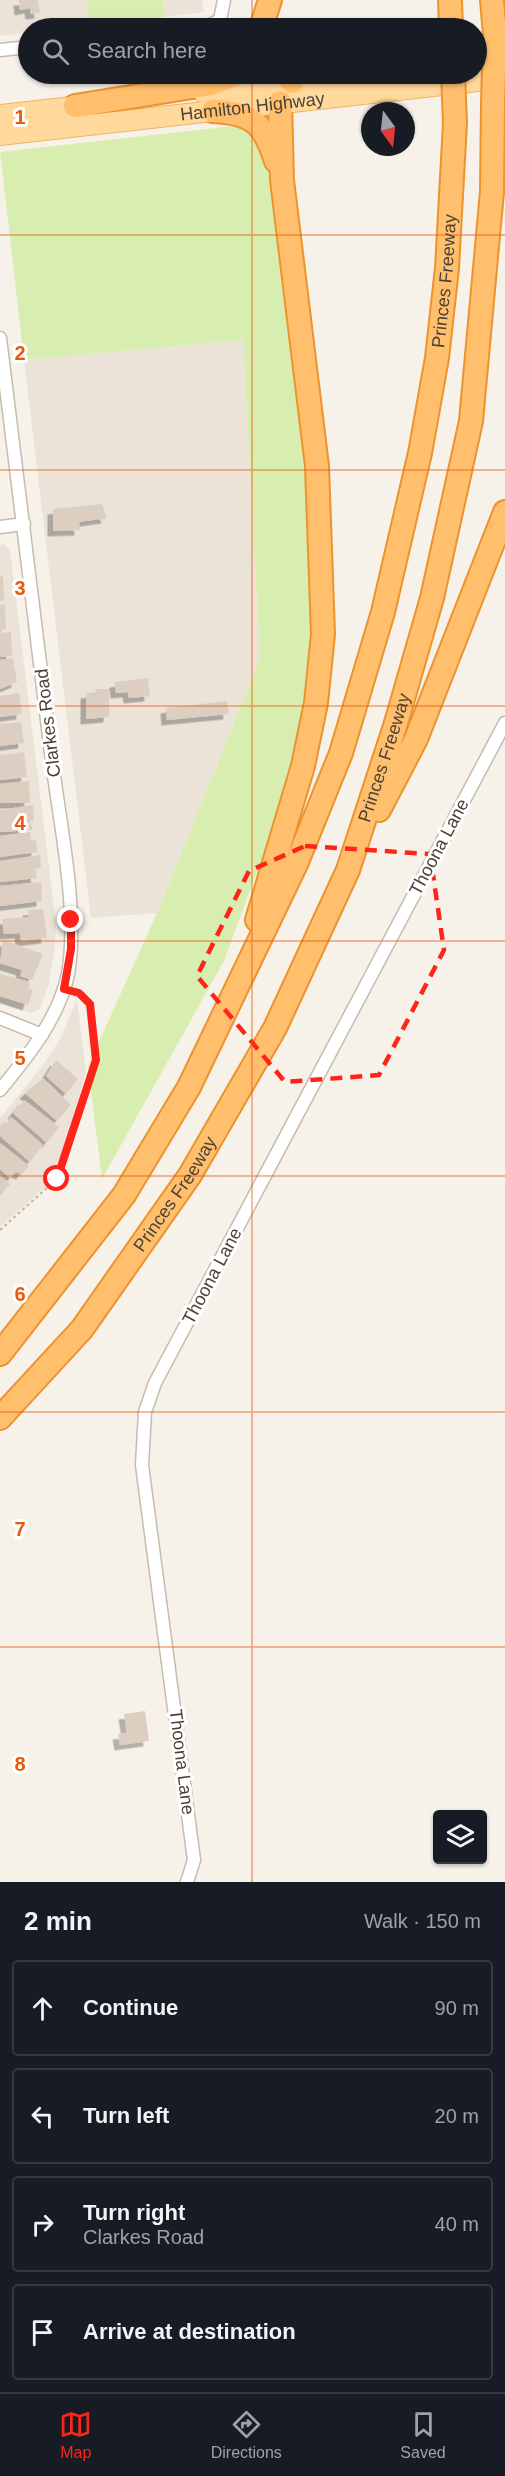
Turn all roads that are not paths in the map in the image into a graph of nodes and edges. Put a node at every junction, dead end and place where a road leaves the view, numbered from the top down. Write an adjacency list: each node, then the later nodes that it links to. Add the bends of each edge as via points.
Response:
1 (224, 0): 5 (street)
2 (272, 0): 6 (highway); 7 (highway)
3 (450, 0): 8 (highway)
4 (492, 0): 34 (highway, Princes Freeway, bridge, via 492,192 471,422 432,598)
5 (220, 18)
6 (265, 18)
7 (273, 18)
8 (451, 18)
9 (18, 48): 10 (street)
10 (0, 50)
11 (505, 60): 12 (main road)
12 (487, 62)
13 (505, 78): 14 (main road, Hamilton Highway)
14 (487, 80)
15 (211, 84): 23 (highway)
16 (243, 84): 23 (main road, Hamilton Highway)
17 (287, 84): 22 (main road)
18 (301, 84): 21 (main road)
19 (452, 84): 21 (main road, Hamilton Highway)
20 (453, 84): 35 (highway, Princes Freeway, bridge, via 447,268 436,358 420,453 383,612 340,753 297,862)
21 (329, 98): 22 (main road, Hamilton Highway)
22 (280, 102): 24 (main road, Hamilton Highway); 27 (highway)
23 (75, 106): 25 (main road, Hamilton Highway)
24 (213, 111): 26 (main road, Hamilton Highway); 27 (highway, via 246,116 259,125 270,143)
25 (0, 115)
26 (0, 135)
27 (282, 180): 35 (highway, via 317,466 323,634 316,703 303,766)
28 (0, 338): 29 (street, Clarkes Road)
29 (2, 367): 31 (street, Clarkes Road)
30 (505, 512): 34 (highway, via 416,739)
31 (24, 524): 32 (street); 37 (street, Clarkes Road, via 71,920 64,989)
32 (0, 527)
33 (505, 723): 41 (street, Thoona Lane, via 155,1383 145,1412 142,1465 194,1860)
34 (348, 870): 40 (highway, Princes Freeway, via 275,1028 190,1175 82,1329)
35 (241, 976): 39 (highway, Princes Freeway, via 189,1087 124,1196)
36 (0, 1018): 37 (street)
37 (42, 1035): 38 (street, Clarkes Road)
38 (0, 1090)
39 (0, 1354)
40 (0, 1418)
41 (187, 1882)

